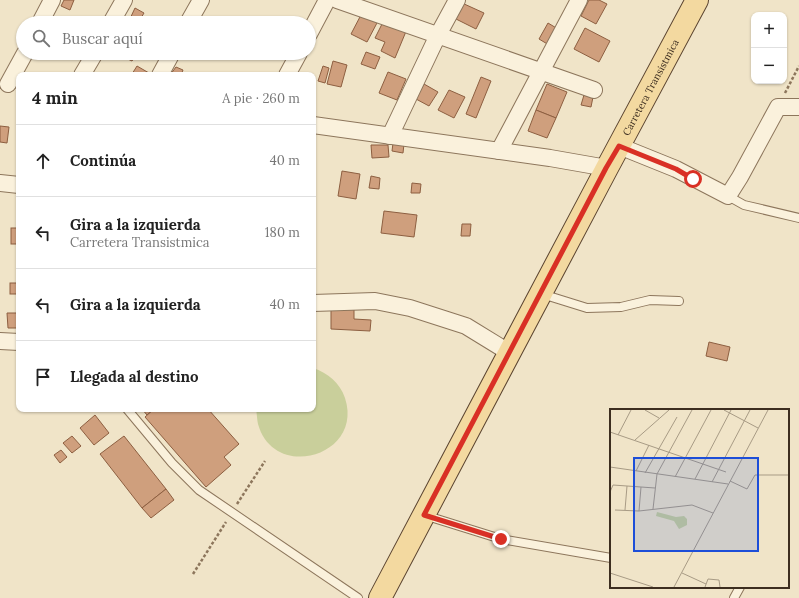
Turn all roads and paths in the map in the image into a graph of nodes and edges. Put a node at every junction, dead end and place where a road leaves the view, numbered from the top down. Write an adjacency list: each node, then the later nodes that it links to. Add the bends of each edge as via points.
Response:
1 (52, 0): 9 (street)
2 (124, 0): 10 (street)
3 (201, 0): 11 (street)
4 (327, 0): 12 (street)
5 (337, 0): 13 (street)
6 (457, 0): 13 (street)
7 (579, 0): 19 (street)
8 (697, 0): 29 (main road, Carretera Transistmica)
9 (44, 16)
10 (115, 16)
11 (192, 16)
12 (316, 21)
13 (438, 35): 19 (street); 28 (street)
14 (22, 60): 23 (street)
15 (91, 60): 20 (street)
16 (168, 60): 21 (street)
17 (295, 60): 22 (street)
18 (799, 66): 25 (path)
19 (541, 71): 24 (street); 30 (street)
20 (84, 72)
21 (162, 72)
22 (289, 72)
23 (9, 85)
24 (594, 90)
25 (778, 107): 26 (street); 34 (street)
26 (799, 107)
27 (316, 125): 28 (street)
28 (390, 136): 30 (street)
29 (619, 146): 31 (main road, Carretera Transistmica); 34 (street, via 676,169)
30 (499, 151): 31 (street)
31 (606, 168): 36 (main road, Carretera Transistmica)
32 (0, 183): 33 (street)
33 (16, 185)
34 (728, 196): 35 (lane, via 744,205)
35 (799, 218)
36 (541, 294): 37 (lane, via 587,308 621,307 650,300); 41 (main road, Carretera Transistmica)
37 (679, 301)
38 (316, 303): 41 (street, via 375,301 410,308 466,326)
39 (0, 341): 40 (street)
40 (16, 342)
41 (510, 353): 45 (main road, Carretera Transistmica)
42 (130, 412): 44 (lane, via 172,463 199,490)
43 (265, 461): 44 (path)
44 (232, 512): 47 (path); 49 (lane)
45 (424, 515): 46 (lane, via 501,539); 50 (main road, Carretera Transistmica)
46 (610, 558)
47 (193, 574)
48 (739, 588): 51 (lane)
49 (358, 598)
50 (380, 598)
51 (734, 598)

